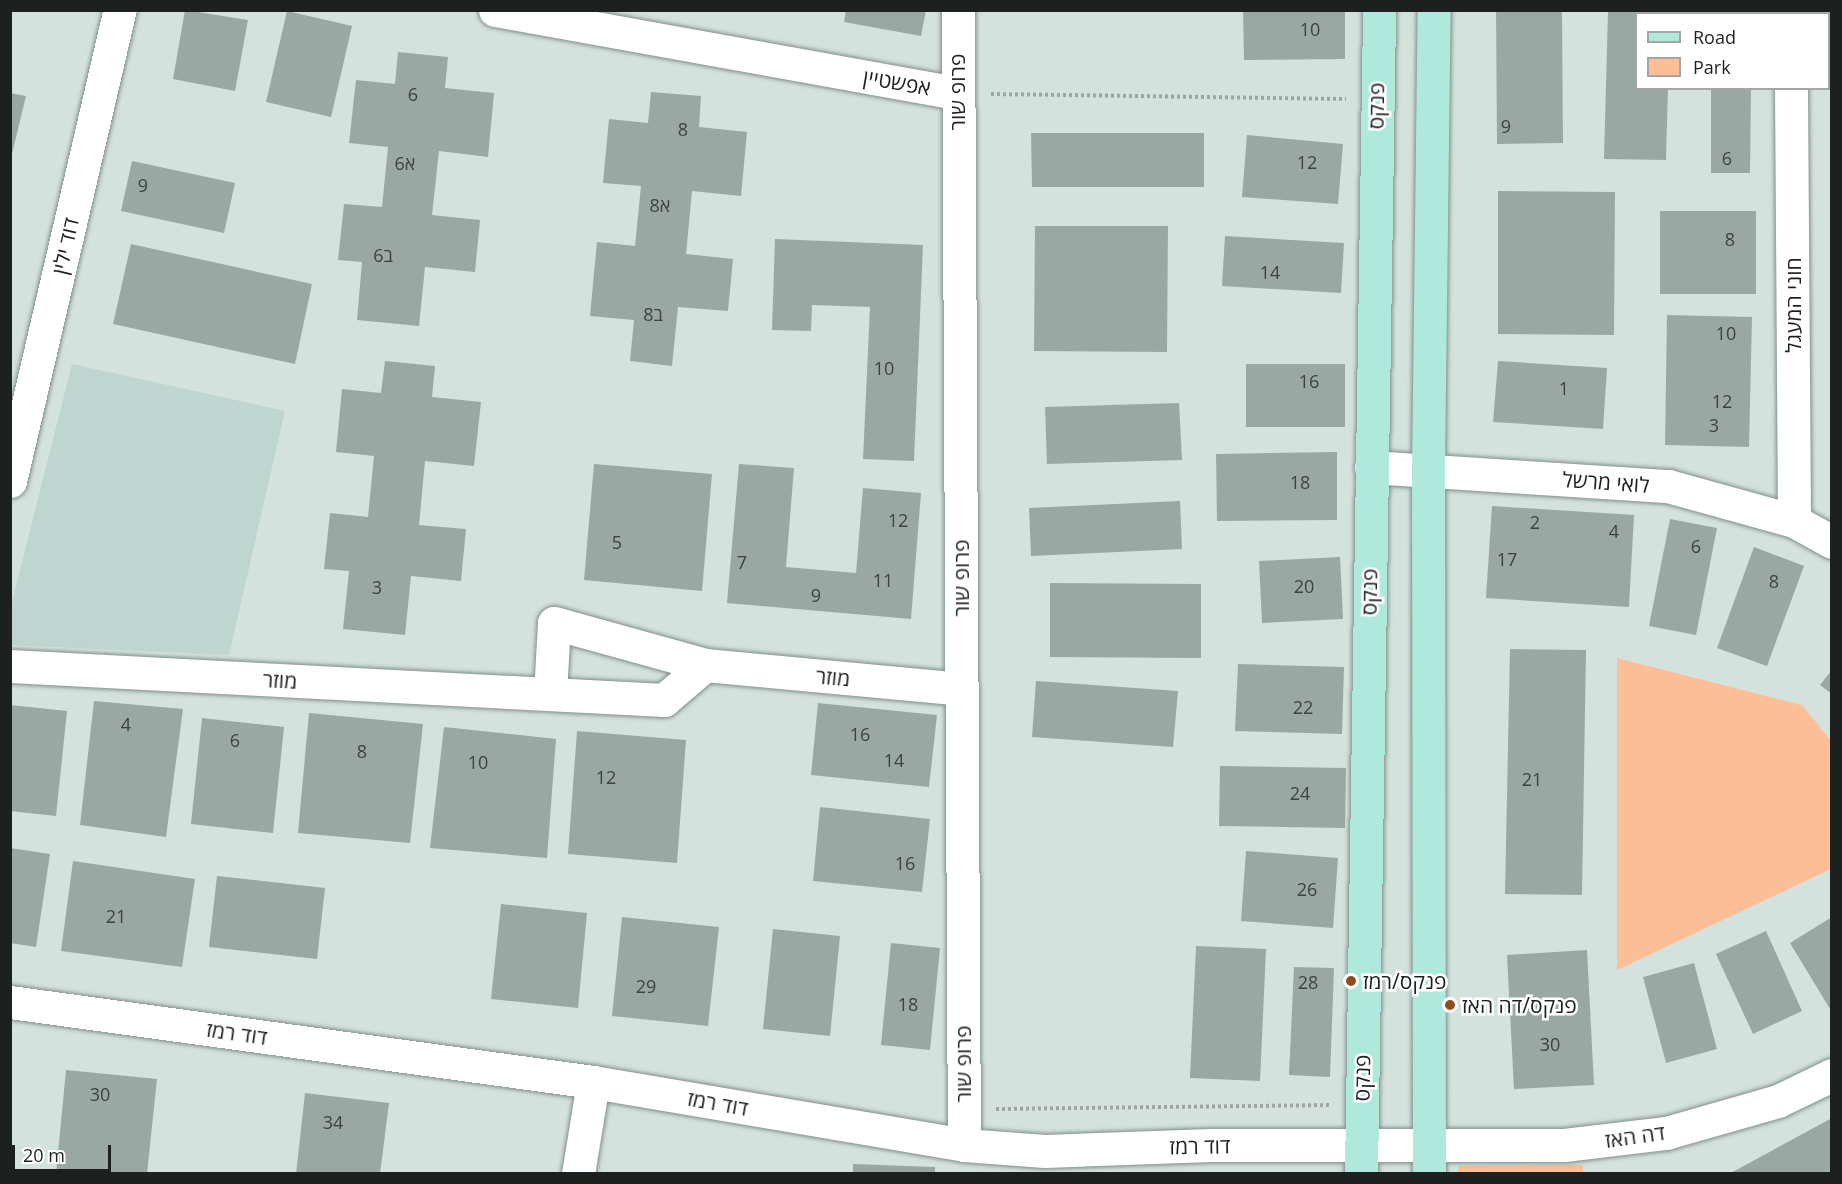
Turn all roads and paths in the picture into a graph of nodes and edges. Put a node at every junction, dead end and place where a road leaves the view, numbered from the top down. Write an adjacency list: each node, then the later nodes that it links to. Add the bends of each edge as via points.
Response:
1 (120, 10): 11 (street, דוד ילין)
2 (495, 10): 7 (street, אפשטיין)
3 (958, 10): 7 (street, פרופ שור)
4 (1379, 10): 8 (main road, פנקס)
5 (1434, 10): 10 (main road)
6 (1791, 90): 12 (street, חוני המעגל)
7 (957, 93): 8 (path, אפשטיין); 16 (street, פרופ שור)
8 (1376, 99): 9 (main road, פנקס)
9 (1371, 467): 10 (street, לואי מרשל); 22 (main road, פנקס)
10 (1428, 470): 12 (street, לואי מרשל, via 1668,486); 23 (main road)
11 (10, 481)
12 (1794, 521): 13 (street, לואי מרשל)
13 (1832, 542)
14 (705, 665): 16 (street, מוזר); 17 (street, מוזר, via 664,700); 17 (street, מוזר, via 554,624)
15 (10, 666): 17 (street, מוזר)
16 (962, 689): 21 (street, פרופ שור)
17 (550, 694)
18 (10, 1002): 20 (street, דוד רמז)
19 (1832, 1075): 23 (street, דה האז, via 1778,1101 1666,1133)
20 (593, 1082): 21 (street, דוד רמז); 24 (street)
21 (963, 1145): 22 (street, דוד רמז, via 1045,1151 1211,1145)
22 (1361, 1160): 23 (street, דוד רמז)
23 (1429, 1160)
24 (578, 1173)

